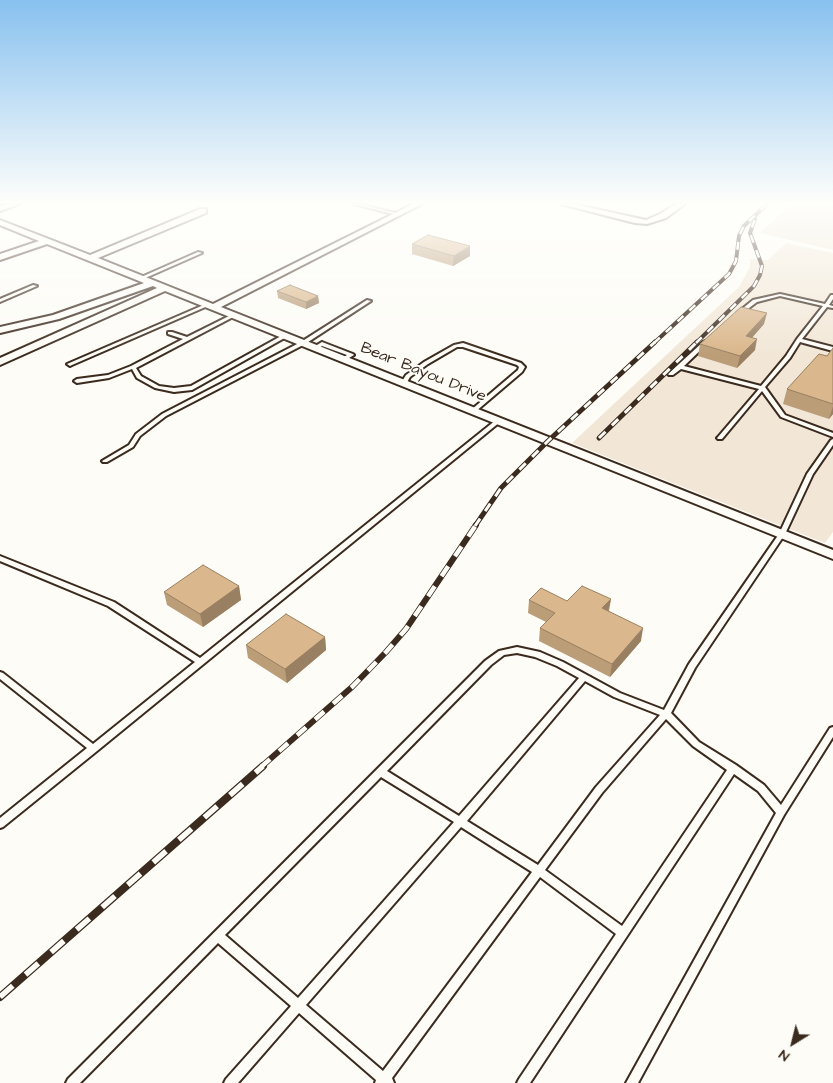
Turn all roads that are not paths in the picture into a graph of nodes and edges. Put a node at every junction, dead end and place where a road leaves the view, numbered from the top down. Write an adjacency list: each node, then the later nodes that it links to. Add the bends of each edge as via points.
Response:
1 (81, 255): 5 (street, Bear Bayou Drive)
2 (98, 255): 5 (street)
3 (196, 255): 6 (lane)
4 (315, 255): 13 (street)
5 (90, 258): 6 (street, Bear Bayou Drive)
6 (141, 278): 7 (street, Bear Bayou Drive)
7 (159, 285): 13 (street, Bear Bayou Drive); 17 (street, via 56,317); 25 (street)
8 (35, 286): 10 (lane)
9 (833, 296): 12 (lane)
10 (0, 300)
11 (369, 301): 23 (lane)
12 (825, 305): 14 (lane); 16 (lane, via 780,294 755,301); 22 (lane)
13 (210, 306): 15 (street, Bear Bayou Drive); 26 (lane)
14 (833, 307)
15 (232, 315): 19 (street, Bear Bayou Drive); 20 (lane)
16 (736, 315)
17 (1, 329)
18 (170, 333): 20 (lane)
19 (286, 336): 23 (street, Bear Bayou Drive); 28 (lane, via 192,388 174,390 157,387 139,377)
20 (187, 339): 28 (lane)
21 (708, 340): 27 (lane)
22 (798, 340): 24 (lane); 32 (lane)
23 (303, 343): 31 (street, Bear Bayou Drive); 38 (lane, via 164,415 131,446)
24 (833, 349)
25 (0, 362)
26 (70, 364)
27 (680, 367): 29 (lane); 32 (lane)
28 (133, 368): 30 (lane, via 109,376)
29 (671, 374)
30 (77, 380)
31 (404, 383): 33 (street, Bear Bayou Drive); 33 (lane, via 426,363 463,345 522,367)
32 (763, 388): 35 (lane, via 783,416); 36 (lane)
33 (473, 411): 34 (street, Bear Bayou Drive)
34 (498, 421): 39 (street, Bear Bayou Drive); 42 (lane)
35 (833, 435)
36 (720, 438)
37 (833, 441): 39 (lane, via 810,474)
38 (105, 461)
39 (782, 534): 40 (street, Bear Bayou Drive); 45 (lane, via 692,666)
40 (833, 555)
41 (0, 558): 42 (lane, via 111,604)
42 (201, 662): 47 (lane)
43 (0, 675): 47 (lane)
44 (584, 677): 45 (lane, via 617,695); 49 (lane, via 537,654 518,650 502,653 488,663); 51 (lane)
45 (666, 714): 48 (lane, via 696,744); 53 (lane, via 599,790)
46 (833, 730): 50 (lane)
47 (94, 748): 52 (lane)
48 (733, 768): 50 (lane, via 761,788); 54 (lane)
49 (382, 772): 51 (lane); 55 (lane)
50 (782, 812): 61 (lane)
51 (460, 822): 53 (lane); 56 (lane)
52 (0, 824)
53 (539, 871): 54 (lane); 57 (lane)
54 (623, 933): 60 (lane)
55 (218, 936): 56 (lane); 58 (lane)
56 (298, 1006): 57 (lane); 59 (lane)
57 (384, 1082)
58 (72, 1083)
59 (230, 1083)
60 (523, 1083)
61 (632, 1083)

